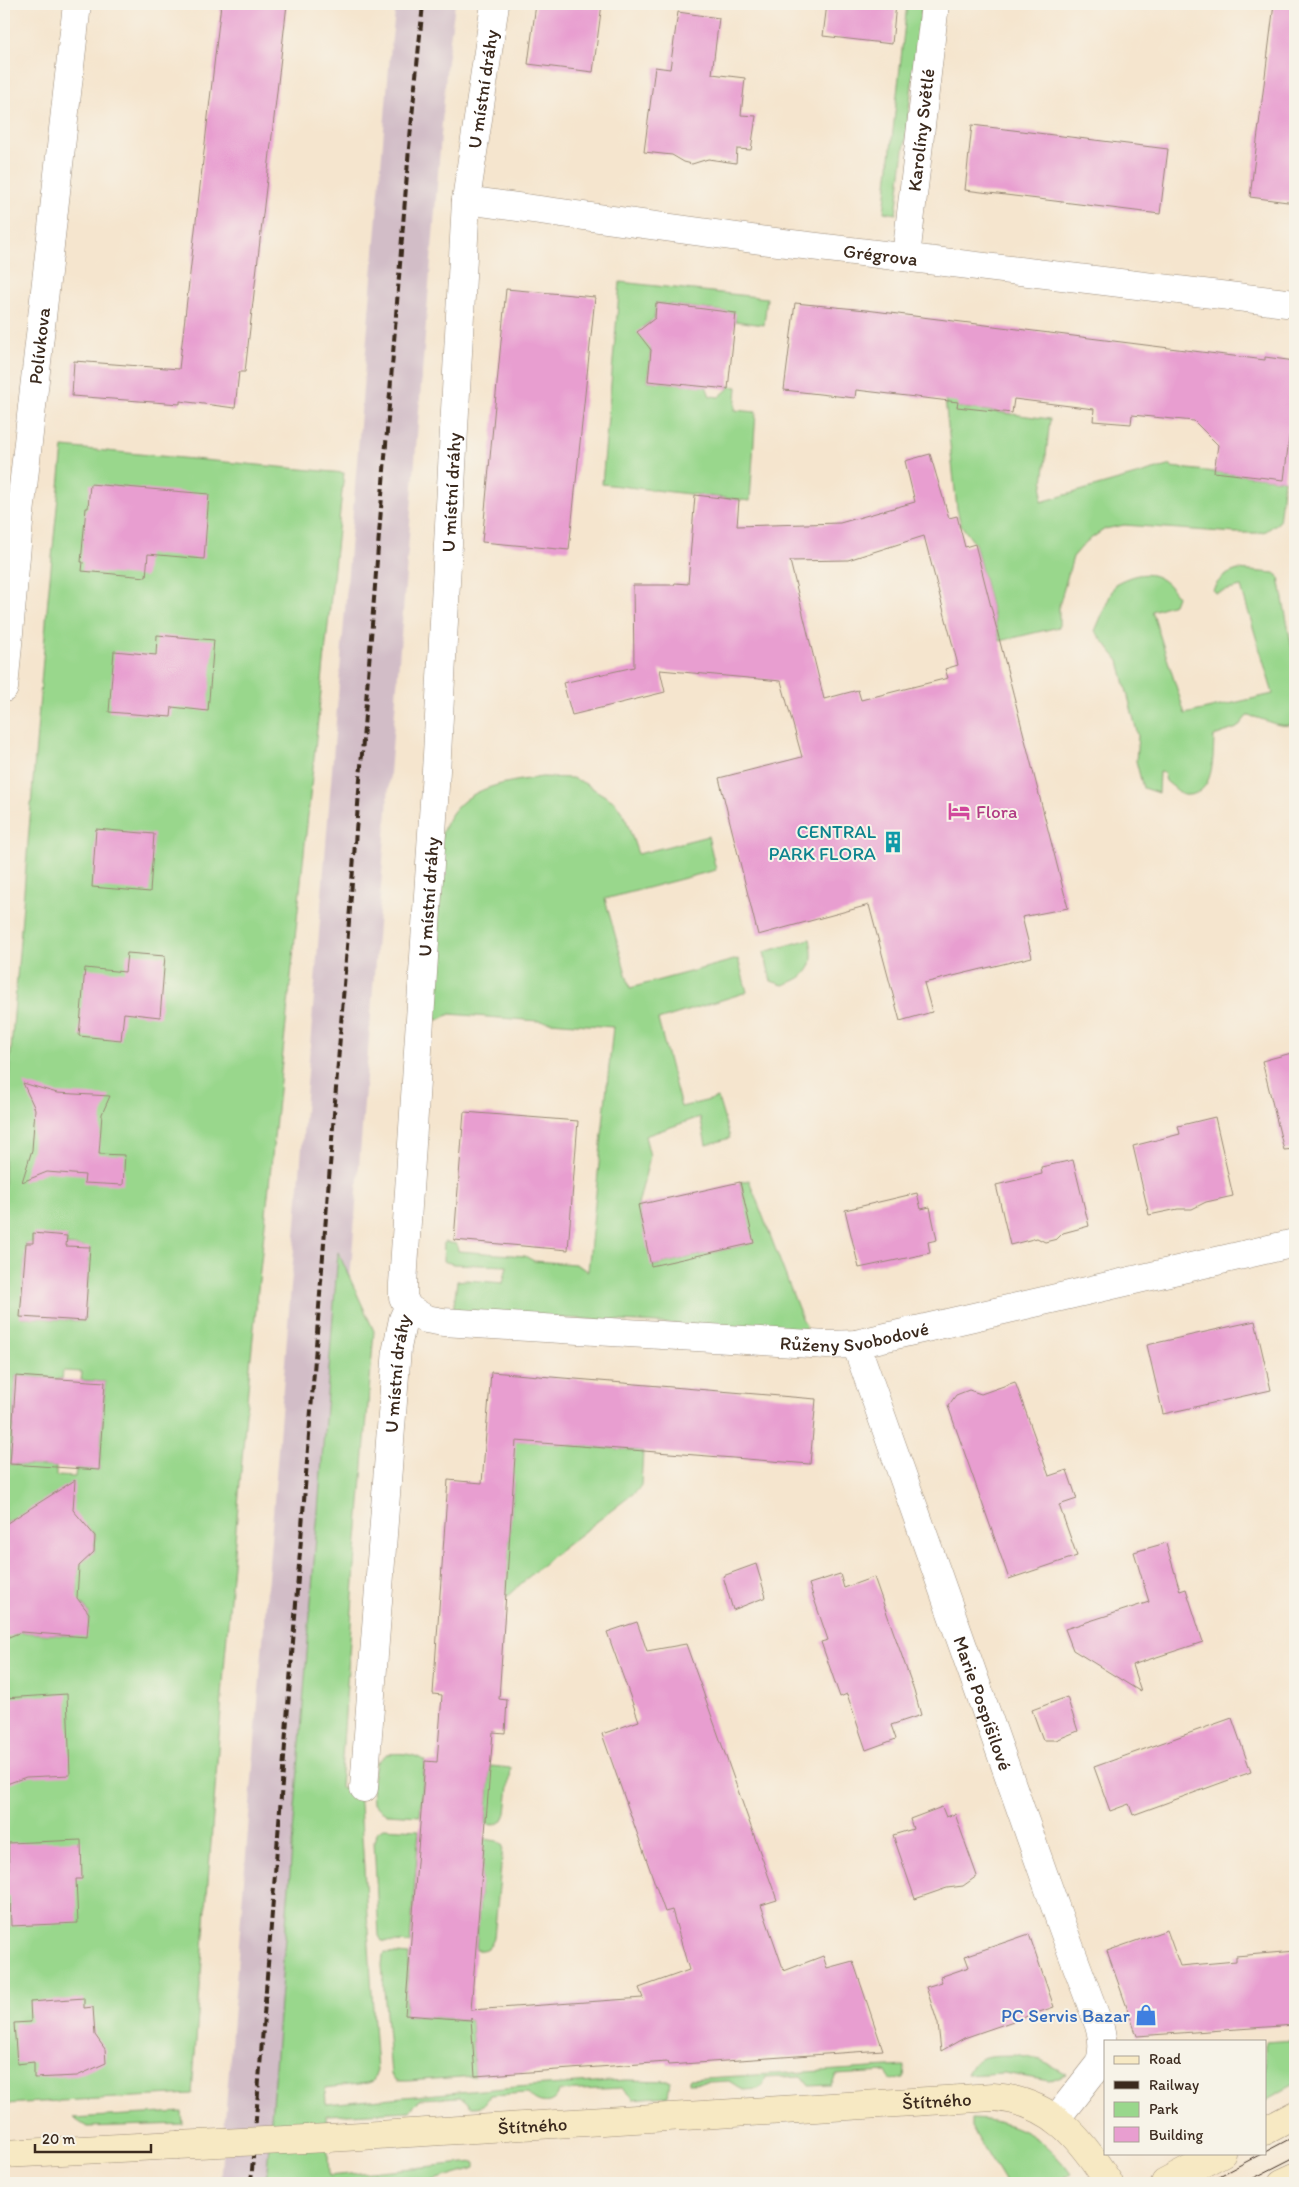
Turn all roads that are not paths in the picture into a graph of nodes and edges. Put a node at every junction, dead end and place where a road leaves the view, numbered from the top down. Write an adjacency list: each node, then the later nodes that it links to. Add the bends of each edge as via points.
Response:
1 (77, 4): 7 (street, Polívkova, via 19,523)
2 (495, 4): 4 (street, U místní dráhy)
3 (935, 4): 5 (street, Karolíny Světlé)
4 (466, 200): 5 (street, Grégrova); 9 (street, U místní dráhy, via 437,755 403,1284 403,1297)
5 (906, 257): 6 (street, Grégrova)
6 (1295, 304)
7 (4, 688)
8 (1295, 1243): 10 (street, Růženy Svobodové)
9 (408, 1308): 10 (street, Růženy Svobodové, via 426,1319 443,1322 827,1345); 11 (street, U místní dráhy, via 402,1319 397,1348)
10 (856, 1344): 12 (street, Marie Pospíšilové, via 1100,2028)
11 (364, 1788)
12 (1102, 2065): 14 (street)
13 (1295, 2115): 15 (street)
14 (1056, 2119): 16 (street, Štítného, bridge, via 1025,2102 993,2097 328,2138); 19 (street, Štítného, via 1087,2150)
15 (1266, 2130)
16 (4, 2154)
17 (1220, 2154): 20 (street)
18 (1295, 2177): 21 (street)
19 (1110, 2183)
20 (1165, 2183)
21 (1282, 2183)

